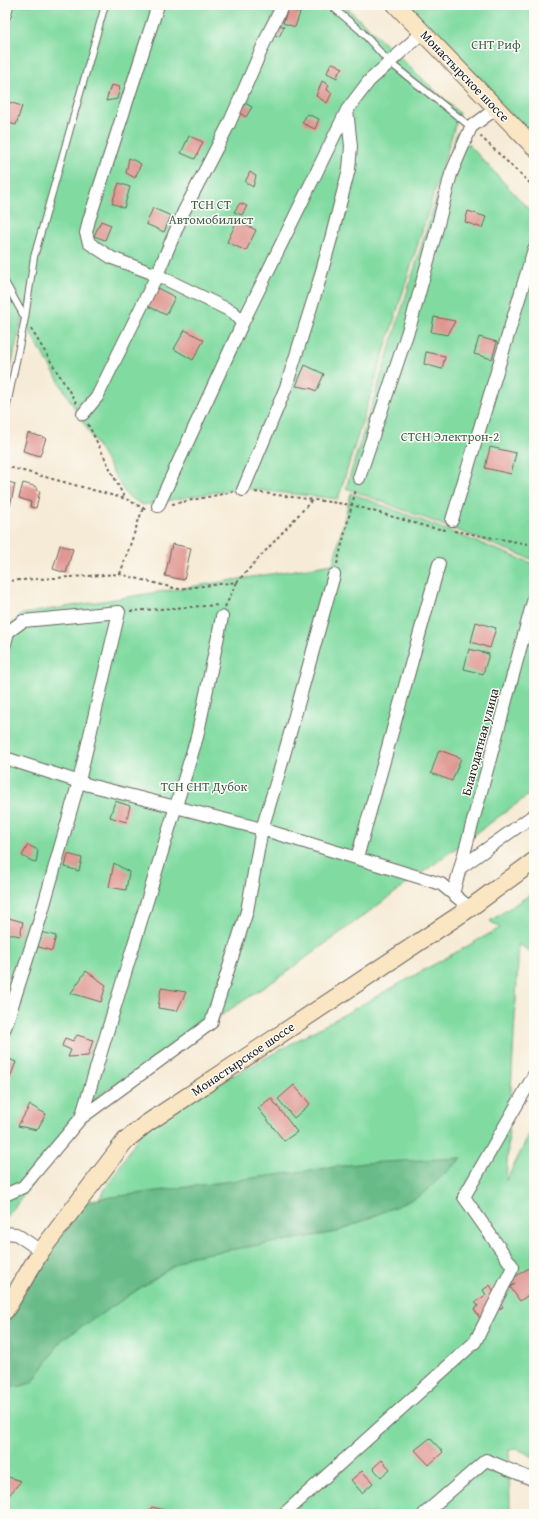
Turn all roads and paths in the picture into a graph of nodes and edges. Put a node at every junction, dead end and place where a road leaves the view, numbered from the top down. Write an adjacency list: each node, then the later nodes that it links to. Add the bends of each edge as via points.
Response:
1 (7, 5): 7 (street)
2 (105, 5): 18 (lane, via 34,257)
3 (158, 5): 16 (street, via 86,232 89,243 112,258)
4 (283, 5): 16 (street, via 229,124 184,211)
5 (330, 5): 9 (lane)
6 (396, 5): 8 (main road, Монастырское шоссе)
7 (5, 14)
8 (423, 32): 9 (street); 10 (main road, Монастырское шоссе)
9 (390, 62): 11 (street, via 369,82); 12 (lane)
10 (497, 108): 12 (street); 13 (main road, Монастырское шоссе)
11 (347, 110): 19 (street); 24 (street, via 351,146 349,169 332,235 286,387)
12 (471, 127): 14 (path); 23 (street, via 451,174 412,319)
13 (534, 147)
14 (534, 187)
15 (534, 249): 29 (street)
16 (157, 275): 19 (street, via 233,312); 20 (street, via 97,397)
17 (5, 282): 18 (lane)
18 (24, 318): 21 (lane)
19 (243, 322): 27 (street)
20 (83, 414)
21 (5, 416)
22 (5, 466): 28 (path, via 126,500)
23 (359, 478): 26 (path)
24 (243, 490): 25 (path); 27 (path)
25 (314, 500): 26 (path); 35 (path)
26 (352, 504): 30 (path, via 428,527); 33 (path)
27 (158, 506): 28 (path)
28 (143, 508): 32 (path)
29 (452, 520)
30 (534, 545)
31 (439, 564): 46 (street)
32 (120, 574): 34 (path); 35 (path, via 178,589)
33 (334, 575): 45 (street)
34 (5, 581)
35 (237, 582): 37 (path)
36 (534, 598): 48 (street, Благодатная улица)
37 (225, 605): 38 (path); 39 (path)
38 (119, 612): 40 (street, via 23,621 8,632); 42 (street)
39 (222, 617): 43 (street, via 197,737)
40 (5, 644)
41 (5, 758): 42 (street)
42 (79, 781): 43 (street); 51 (street, via 40,919)
43 (175, 807): 45 (street); 53 (street)
44 (534, 815): 48 (street)
45 (262, 828): 46 (street); 53 (street, via 247,911 211,1023)
46 (357, 858): 49 (street, via 441,884)
47 (534, 861): 50 (main road, Монастырское шоссе)
48 (460, 868): 49 (street, Благодатная улица)
49 (453, 894): 50 (street)
50 (470, 908): 56 (main road, Монастырское шоссе, via 146,1124 125,1141)
51 (5, 1028)
52 (534, 1075): 59 (street, via 464,1197 513,1267 475,1342)
53 (81, 1118): 54 (street, via 23,1187)
54 (5, 1195)
55 (5, 1233): 56 (street, via 16,1234)
56 (41, 1251): 57 (main road, Монастырское шоссе)
57 (5, 1311)
58 (534, 1480): 60 (street, via 486,1460)
59 (284, 1514)
60 (424, 1514)

